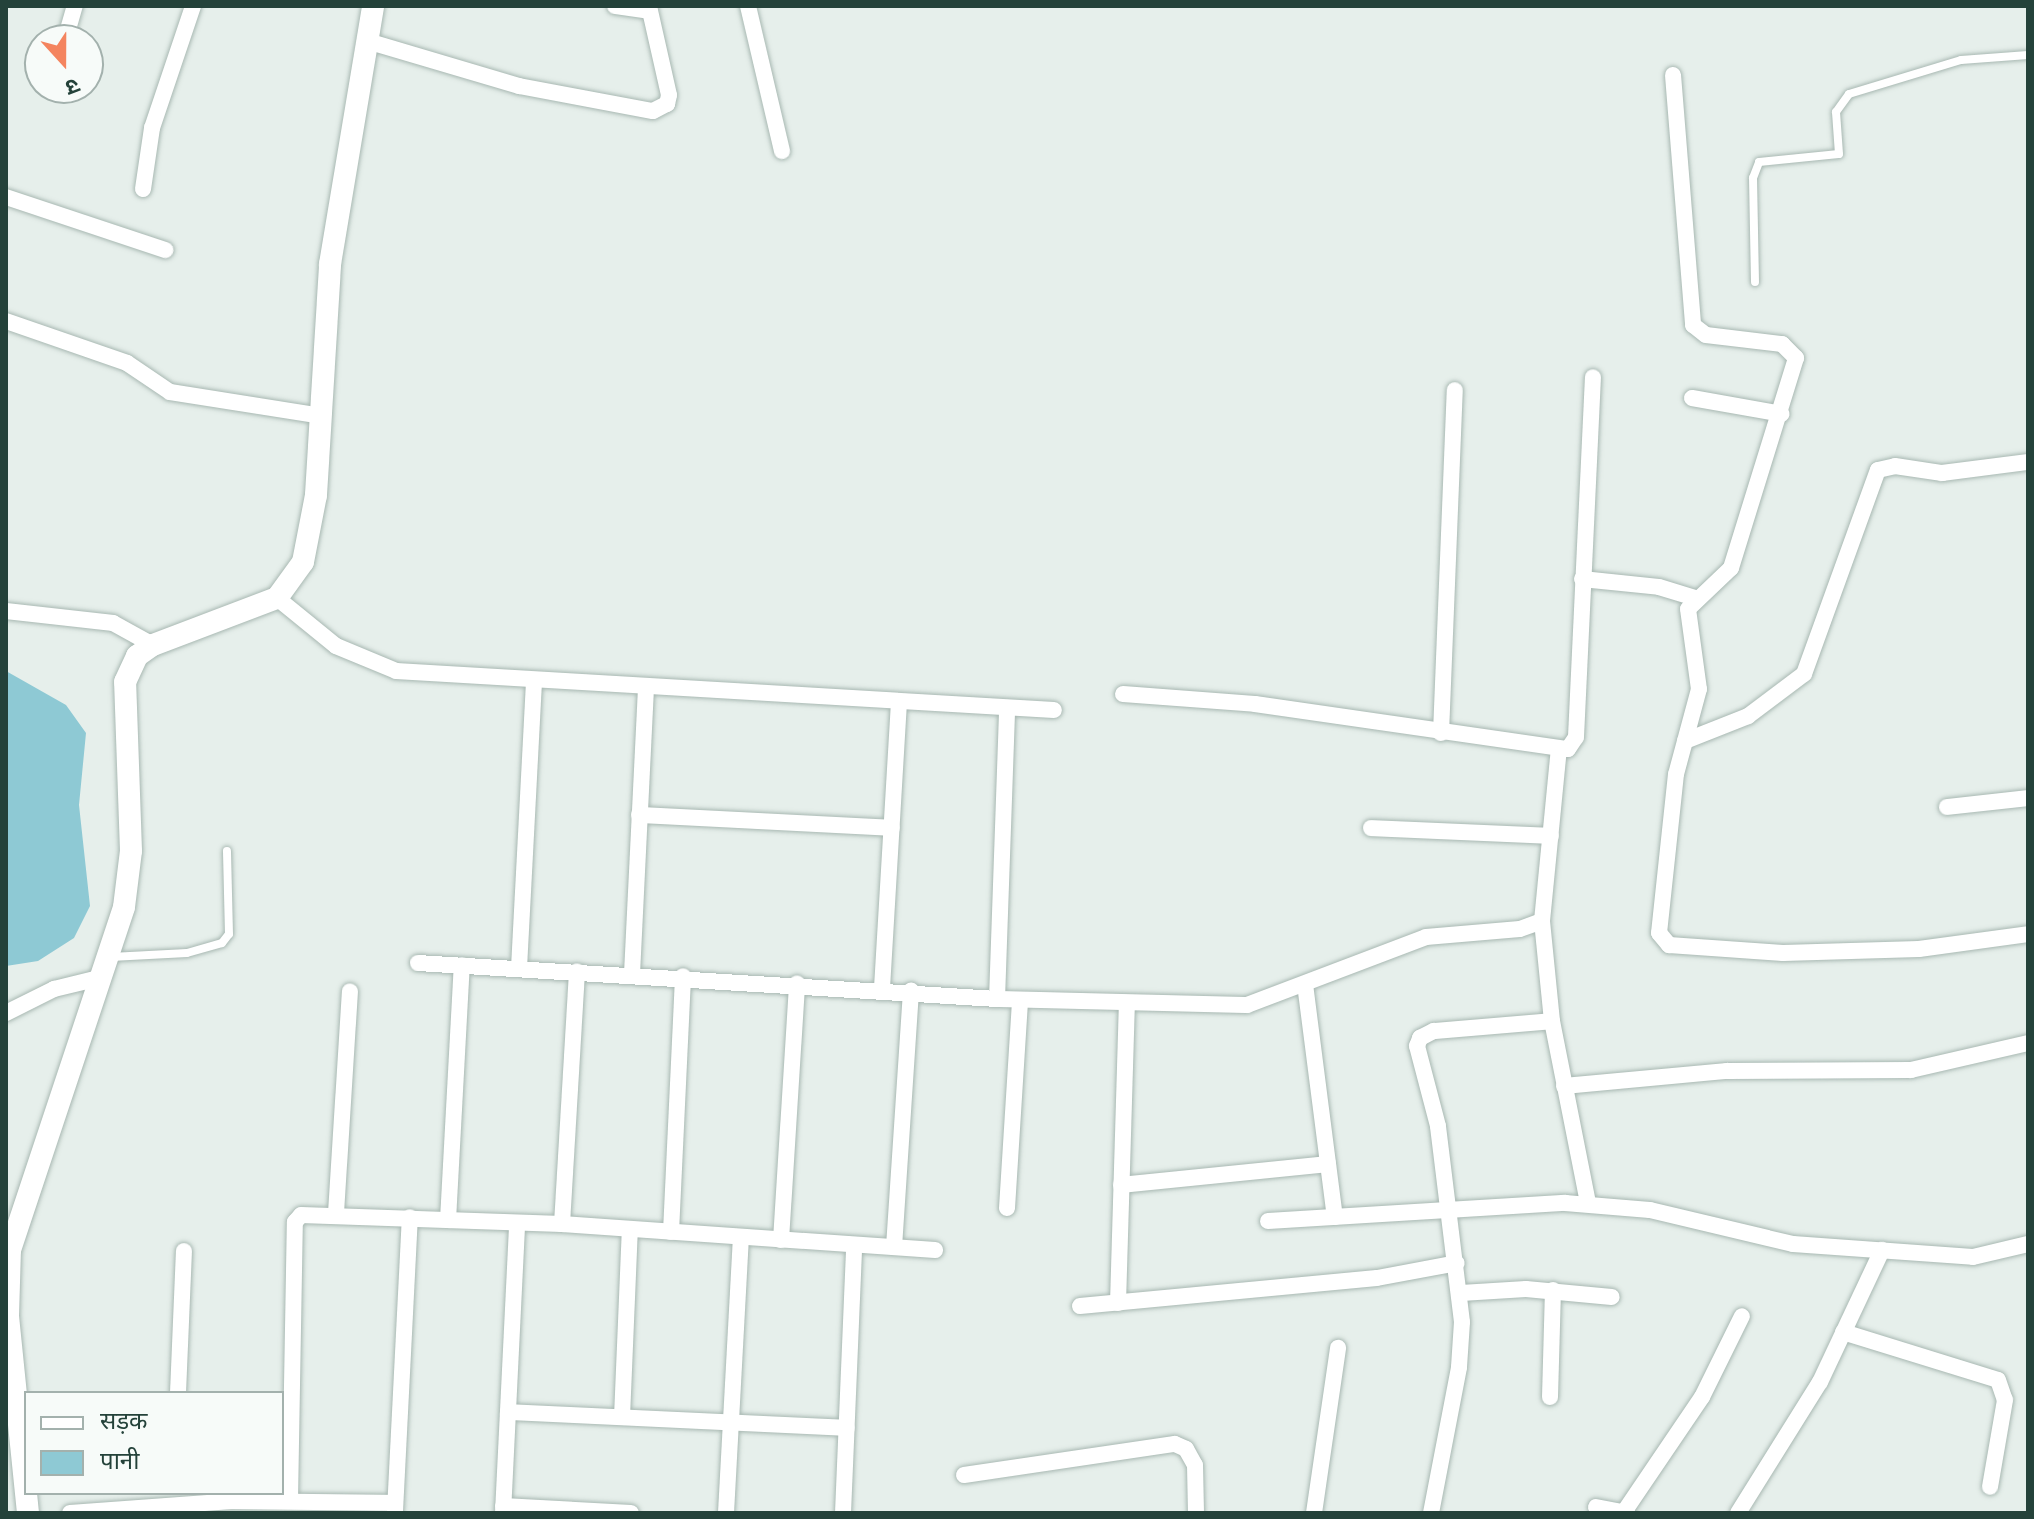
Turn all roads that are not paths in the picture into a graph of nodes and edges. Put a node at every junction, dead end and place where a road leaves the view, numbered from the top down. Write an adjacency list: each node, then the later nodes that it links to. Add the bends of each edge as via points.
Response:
1 (193, 6): 10 (street, via 152,128)
2 (373, 6): 6 (street)
3 (615, 6): 5 (street)
4 (748, 6): 9 (street)
5 (650, 8): 6 (street, via 669,95 667,104 653,111 519,86)
6 (367, 41): 19 (street, via 330,264)
7 (2028, 55): 13 (lane, via 1961,60 1849,94 1836,112 1839,154 1759,162 1753,178)
8 (1673, 75): 18 (street, via 1693,325 1706,335 1791,349 1796,370)
9 (782, 151)
10 (143, 189)
11 (6, 197): 12 (street)
12 (165, 250)
13 (1755, 282)
14 (6, 321): 19 (street, via 127,363 170,392)
15 (1593, 377): 21 (street)
16 (1455, 390): 32 (street)
17 (1692, 398): 18 (street)
18 (1782, 414): 23 (street, via 1731,568)
19 (321, 416): 22 (street, via 312,531 303,562)
20 (2028, 462): 33 (street, via 1942,473 1895,466 1878,470 1804,674 1748,716)
21 (1582, 579): 23 (street, via 1659,587); 34 (street, via 1576,737 1568,749)
22 (277, 598): 25 (street); 26 (street, via 336,646 396,671)
23 (1696, 598): 33 (street, via 1688,609 1688,630 1699,689)
24 (6, 611): 25 (street, via 113,623)
25 (153, 645): 46 (street, via 137,656 125,682 131,851 124,907)
26 (534, 681): 27 (street); 47 (street)
27 (646, 688): 29 (street); 37 (street)
28 (1123, 694): 32 (street, via 1255,704)
29 (899, 703): 30 (street); 38 (street)
30 (1007, 708): 31 (street); 56 (street)
31 (1054, 710)
32 (1441, 733): 34 (street)
33 (1685, 741): 43 (street, via 1659,922 1659,933 1669,945 1854,953)
34 (1559, 749): 40 (street)
35 (2028, 798): 36 (street)
36 (1947, 807)
37 (639, 815): 38 (street); 49 (street)
38 (892, 828): 53 (street)
39 (1371, 828): 40 (street)
40 (1551, 836): 42 (street)
41 (227, 851): 46 (lane, via 229,934 222,943)
42 (1542, 921): 52 (street, via 1520,929 1426,937); 60 (street)
43 (2028, 934)
44 (418, 963): 45 (street)
45 (462, 965): 47 (street); 71 (street)
46 (103, 967): 59 (street); 82 (street)
47 (519, 968): 48 (street)
48 (577, 971): 49 (street); 74 (street)
49 (632, 974): 50 (street)
50 (683, 976): 51 (street); 76 (street)
51 (797, 983): 53 (street); 78 (street)
52 (1305, 984): 58 (street, via 1235,1008); 63 (street)
53 (882, 988): 55 (street)
54 (350, 991): 68 (street)
55 (911, 991): 56 (street); 81 (street)
56 (997, 999): 57 (street)
57 (1020, 1000): 58 (street); 66 (street)
58 (1127, 1004): 64 (street)
59 (6, 1013)
60 (1552, 1021): 62 (street); 67 (street, via 1434,1031 1420,1038 1417,1057 1438,1126)
61 (2028, 1043): 62 (street, via 1911,1070 1727,1071)
62 (1564, 1086): 65 (street)
63 (1328, 1164): 64 (street); 70 (street)
64 (1121, 1185): 90 (street)
65 (1588, 1203): 67 (street); 84 (street, via 1650,1210 1793,1244)
66 (1007, 1208)
67 (1450, 1211): 70 (street); 86 (street)
68 (336, 1213): 69 (street); 106 (street, via 310,1211 295,1222)
69 (410, 1217): 71 (street); 108 (street)
70 (1335, 1217): 72 (street)
71 (448, 1220): 73 (street)
72 (1268, 1221)
73 (517, 1223): 74 (street); 98 (street)
74 (562, 1224): 75 (street)
75 (630, 1230): 76 (street); 99 (street)
76 (671, 1232): 77 (street)
77 (741, 1237): 78 (street); 100 (street)
78 (781, 1240): 80 (street)
79 (2028, 1244): 84 (street, via 1973,1257)
80 (854, 1245): 81 (street); 101 (street)
81 (894, 1247): 83 (street)
82 (8, 1250): 96 (street)
83 (935, 1250)
84 (1882, 1250): 93 (street)
85 (184, 1251): 95 (street)
86 (1457, 1263): 88 (street); 90 (street, via 1377,1278)
87 (1553, 1290): 88 (street); 89 (street); 97 (street)
88 (1461, 1293): 118 (street, via 1459,1367)
89 (1612, 1297)
90 (1118, 1303): 91 (street)
91 (1080, 1306)
92 (1742, 1316): 111 (street, via 1702,1397)
93 (1843, 1332): 104 (street, via 1998,1380 2005,1400); 119 (street, via 1801,1416)
94 (1338, 1348): 117 (street)
95 (178, 1391)
96 (10, 1394): 103 (street)
97 (1550, 1397)
98 (508, 1412): 99 (street); 109 (street)
99 (622, 1417): 100 (street)
100 (731, 1424): 101 (street); 114 (street)
101 (847, 1428): 115 (street)
102 (964, 1475): 116 (street, via 1175,1444 1186,1449 1195,1465)
103 (24, 1487)
104 (1990, 1487)
105 (174, 1498): 106 (street); 112 (street)
106 (290, 1500): 108 (street)
107 (1596, 1507): 111 (street)
108 (395, 1508)
109 (503, 1510): 110 (street)
110 (613, 1512): 113 (street)
111 (1626, 1512)
112 (70, 1513)
113 (631, 1513)
114 (726, 1513)
115 (843, 1513)
116 (1196, 1513)
117 (1314, 1513)
118 (1431, 1513)
119 (1738, 1513)

